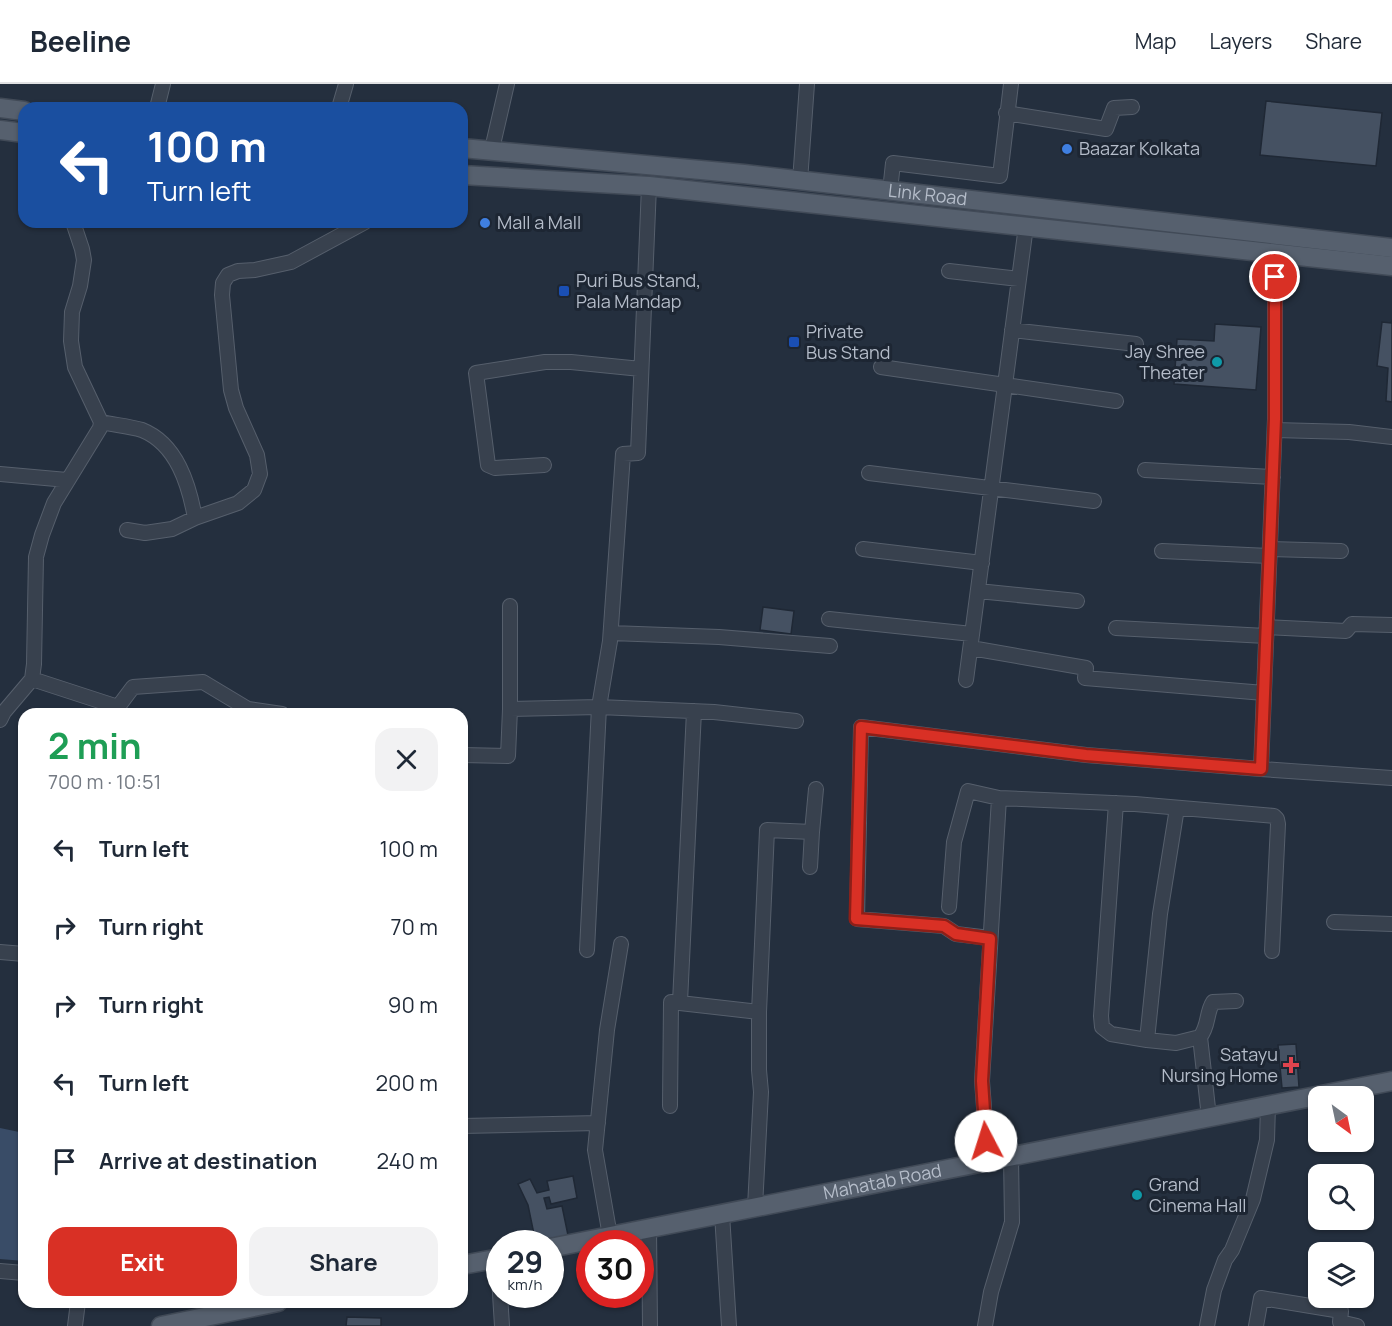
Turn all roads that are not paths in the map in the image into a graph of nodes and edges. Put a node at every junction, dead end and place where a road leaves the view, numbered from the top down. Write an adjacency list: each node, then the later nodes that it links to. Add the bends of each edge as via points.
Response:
1 (162, 84): 6 (street)
2 (346, 84): 7 (street)
3 (507, 84): 15 (street)
4 (807, 84): 17 (street)
5 (1011, 84): 11 (street)
6 (158, 102)
7 (341, 102)
8 (1132, 107): 11 (street, via 1114,108 1106,129)
9 (0, 108): 10 (main road)
10 (18, 110)
11 (1006, 113): 19 (street, via 1000,176 893,163)
12 (0, 130): 13 (main road)
13 (18, 132)
14 (468, 148): 15 (main road, Link Road)
15 (492, 149): 17 (main road, Link Road)
16 (468, 175): 18 (main road, Link Road)
17 (800, 181): 19 (main road, Link Road)
18 (649, 186): 20 (main road, Link Road); 31 (street)
19 (890, 191): 23 (main road, Link Road)
20 (1026, 226): 24 (main road, Link Road); 27 (street)
21 (75, 228): 34 (street, via 84,260 72,312 71,341 75,367)
22 (354, 228): 45 (street, via 291,262 238,271 228,275 223,283 231,390 257,455 260,474 254,490 238,503)
23 (1392, 248)
24 (1275, 253): 25 (main road, Link Road); 35 (street)
25 (1392, 266)
26 (949, 270): 27 (street)
27 (1019, 279): 28 (street)
28 (1012, 330): 29 (street); 32 (street)
29 (1136, 344)
30 (881, 367): 32 (street)
31 (641, 369): 37 (street, via 545,362 476,373 488,465); 59 (street, via 638,453 623,454)
32 (1005, 385): 33 (street); 43 (street)
33 (1116, 401)
34 (101, 422): 42 (street); 45 (street, via 142,430 159,440 182,471)
35 (1275, 430): 36 (street); 41 (street)
36 (1392, 437)
37 (544, 465)
38 (1145, 470): 41 (street)
39 (869, 473): 43 (street)
40 (0, 474): 42 (street)
41 (1273, 477): 50 (street)
42 (67, 480): 63 (street, via 54,503 36,557)
43 (992, 487): 44 (street); 51 (street)
44 (1094, 501)
45 (195, 518): 46 (street, via 172,529 145,533)
46 (127, 530)
47 (863, 549): 51 (street)
48 (1162, 551): 50 (street)
49 (1341, 551): 50 (street)
50 (1270, 552): 58 (street)
51 (982, 563): 52 (street)
52 (978, 591): 53 (street); 60 (street)
53 (1077, 601)
54 (510, 606): 70 (street)
55 (828, 619): 60 (street)
56 (1392, 625): 58 (street, via 1352,624 1346,631)
57 (1116, 628): 58 (street)
58 (1266, 631): 65 (street)
59 (611, 633): 61 (street); 66 (street)
60 (972, 634): 62 (street)
61 (830, 646)
62 (970, 648): 64 (street); 65 (street, via 1086,668 1085,678)
63 (32, 679): 67 (street); 72 (street)
64 (966, 680)
65 (1264, 693): 75 (street)
66 (600, 707): 70 (street); 71 (street); 88 (street)
67 (109, 708)
68 (119, 708): 69 (street, via 133,687 203,682)
69 (246, 708)
70 (510, 709): 74 (street, via 508,756)
71 (694, 711): 73 (street); 93 (street)
72 (0, 720)
73 (796, 721)
74 (468, 755)
75 (1261, 769): 76 (street); 86 (street, via 1086,755 861,727 856,919 944,926 956,934)
76 (1392, 778)
77 (816, 789): 81 (street)
78 (999, 798): 79 (street); 83 (street, via 968,791 954,842); 86 (street)
79 (1116, 804): 80 (street); 96 (street, via 1102,1027 1112,1034)
80 (1177, 807): 89 (street, via 1269,815 1277,819); 96 (street, via 1160,914)
81 (812, 832): 82 (street); 94 (street, via 767,830)
82 (810, 867)
83 (948, 907)
84 (1334, 922): 85 (street)
85 (1392, 924)
86 (990, 939): 104 (street, via 982,1081)
87 (621, 944): 101 (street)
88 (587, 950)
89 (1272, 951)
90 (0, 952): 91 (street)
91 (18, 954)
92 (1236, 1001): 95 (street, via 1210,1005 1206,1029)
93 (680, 1002): 94 (street); 98 (street, via 671,1002)
94 (759, 1012): 105 (street, via 762,1092)
95 (1200, 1037): 96 (street, via 1176,1043); 100 (street)
96 (1147, 1040)
97 (1392, 1081): 99 (main road, Mahatab Road)
98 (670, 1106)
99 (1268, 1106): 100 (main road, Mahatab Road); 123 (street, via 1268,1140 1253,1199 1214,1290)
100 (1209, 1117): 103 (main road, Mahatab Road)
101 (598, 1123): 102 (street); 108 (street, via 595,1150)
102 (468, 1126)
103 (1011, 1156): 104 (main road, Mahatab Road); 122 (street, via 1012,1222)
104 (988, 1161): 105 (main road, Mahatab Road)
105 (754, 1207): 106 (main road, Mahatab Road)
106 (722, 1214): 107 (main road, Mahatab Road); 121 (street)
107 (649, 1228): 109 (main road, Mahatab Road); 120 (street)
108 (609, 1230)
109 (639, 1230)
110 (486, 1260): 111 (main road)
111 (468, 1264)
112 (0, 1271): 113 (street)
113 (18, 1272)
114 (77, 1308): 117 (street)
115 (249, 1308): 118 (main road)
116 (501, 1308): 119 (street)
117 (75, 1326)
118 (161, 1326)
119 (502, 1326)
120 (650, 1326)
121 (729, 1326)
122 (985, 1326)
123 (1208, 1326)
124 (1256, 1326): 125 (street, via 1261,1298 1341,1311 1340,1322)
125 (1357, 1326)

